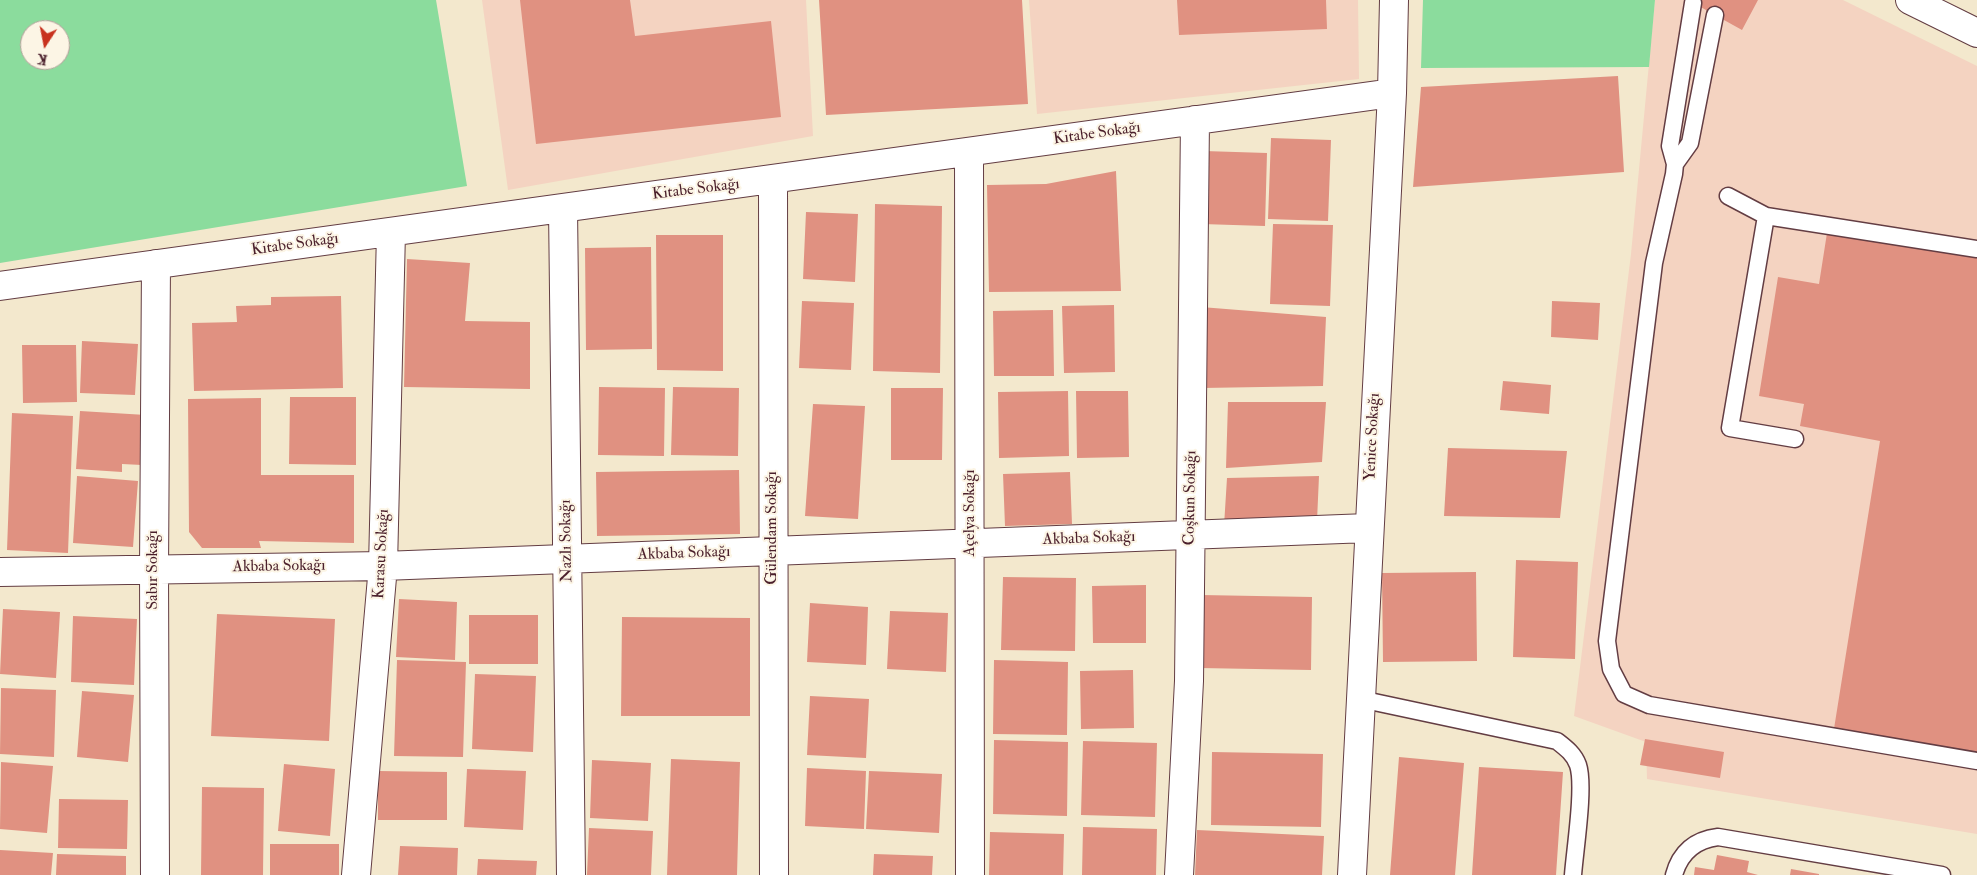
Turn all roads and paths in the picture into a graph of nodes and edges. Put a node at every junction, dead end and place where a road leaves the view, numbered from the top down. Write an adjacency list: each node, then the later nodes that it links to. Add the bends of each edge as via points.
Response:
1 (1394, 0): 6 (street, Yenice Sokağı)
2 (1910, 0): 5 (street)
3 (1693, 3): 9 (lane, via 1670,146)
4 (1715, 15): 9 (lane, via 1690,144)
5 (1977, 33)
6 (1392, 93): 7 (street, Kitabe Sokağı); 19 (street, Yenice Sokağı)
7 (1195, 120): 8 (street, Kitabe Sokağı); 20 (street, Coşkun Sokağı)
8 (969, 152): 10 (street, Kitabe Sokağı); 21 (street, Açelya Sokağı)
9 (1675, 164): 28 (lane, via 1654,263 1607,641 1610,668 1624,694 1649,705)
10 (773, 180): 12 (street, Kitabe Sokağı); 22 (street, Gülendam Sokağı)
11 (1728, 196): 13 (lane)
12 (563, 208): 14 (street, Kitabe Sokağı); 23 (street, Nazlı Sokağı)
13 (1766, 216): 15 (lane); 18 (lane, via 1730,428)
14 (391, 232): 16 (street, Kitabe Sokağı); 24 (street, Karasu Sokağı)
15 (1977, 249)
16 (156, 264): 17 (street, Kitabe Sokağı); 25 (street, Sabır Sokağı)
17 (0, 286)
18 (1795, 439)
19 (1368, 528): 20 (street, Akbaba Sokağı); 27 (street, Yenice Sokağı)
20 (1191, 536): 21 (street, Akbaba Sokağı); 34 (street, Coşkun Sokağı, via 1189,681)
21 (971, 542): 22 (street, Akbaba Sokağı); 33 (street, Açelya Sokağı)
22 (773, 551): 23 (street, Akbaba Sokağı); 32 (street, Gülendam Sokağı)
23 (567, 558): 24 (street, Akbaba Sokağı); 31 (street, Nazlı Sokağı)
24 (383, 566): 25 (street, Akbaba Sokağı); 30 (street, Karasu Sokağı)
25 (154, 569): 26 (street, Akbaba Sokağı); 29 (street, Sabır Sokağı)
26 (0, 572)
27 (1360, 699): 35 (street, Yenice Sokağı); 36 (lane, via 1558,741 1578,764 1580,782)
28 (1977, 760)
29 (155, 875)
30 (356, 875)
31 (571, 875)
32 (774, 875)
33 (970, 875)
34 (1179, 875)
35 (1352, 875)
36 (1573, 875)
37 (1674, 875): 38 (lane, via 1686,850 1706,838 1718,837)
38 (1942, 875)

